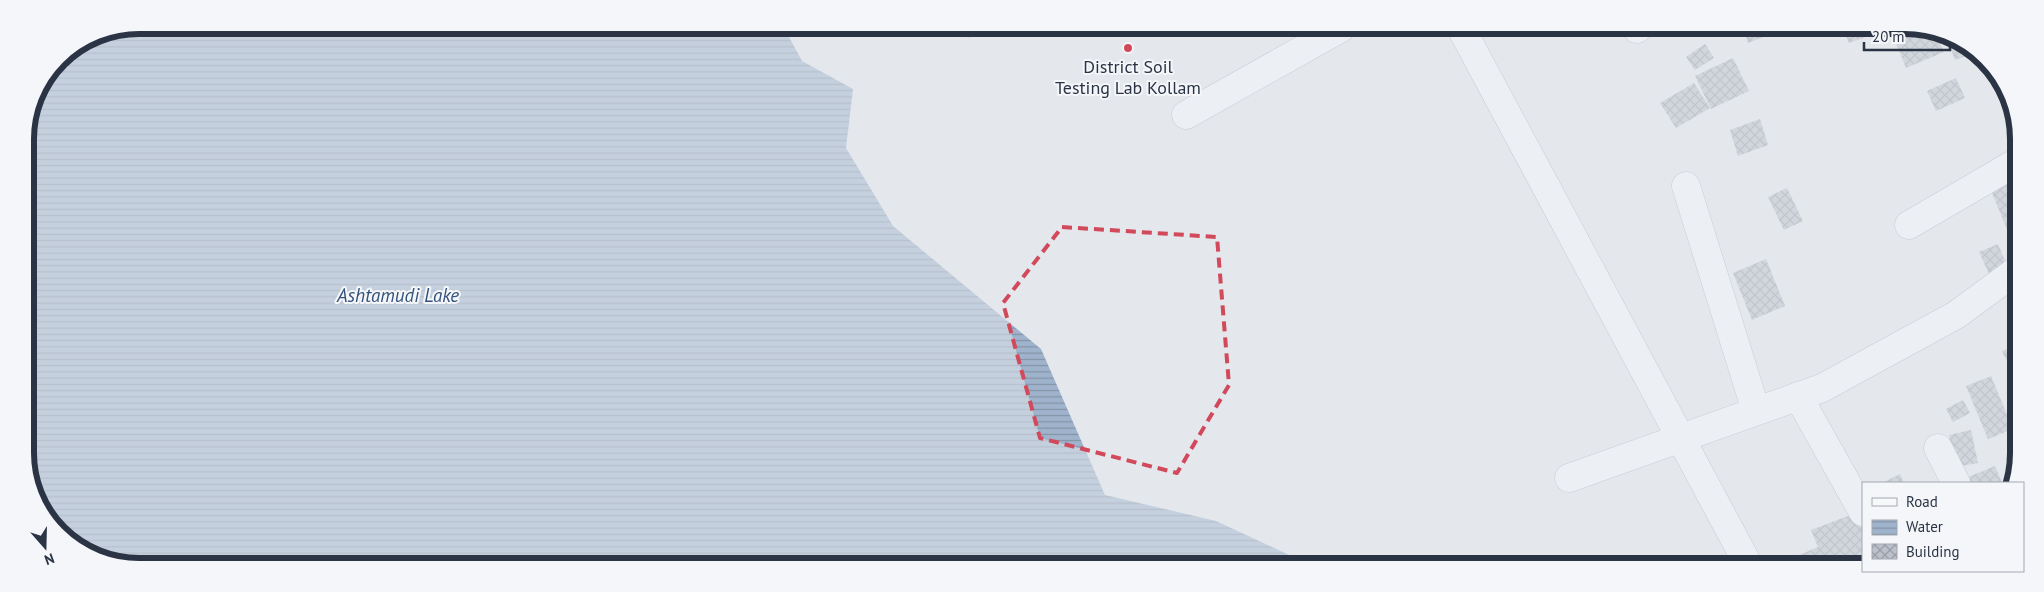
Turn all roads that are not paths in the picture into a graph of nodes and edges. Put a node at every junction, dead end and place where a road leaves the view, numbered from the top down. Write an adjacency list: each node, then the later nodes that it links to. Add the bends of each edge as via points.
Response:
1 (1330, 34): 3 (street)
2 (1464, 34): 10 (street)
3 (1186, 115)
4 (2010, 166): 6 (street)
5 (1686, 186): 9 (street)
6 (1909, 225)
7 (2010, 275): 8 (street, via 1956,315 1822,388)
8 (1798, 396): 9 (street); 14 (street)
9 (1756, 411): 10 (street)
10 (1680, 438): 12 (street); 15 (street)
11 (1938, 448): 13 (street)
12 (1569, 478)
13 (1955, 482)
14 (1862, 510)
15 (1746, 558)

